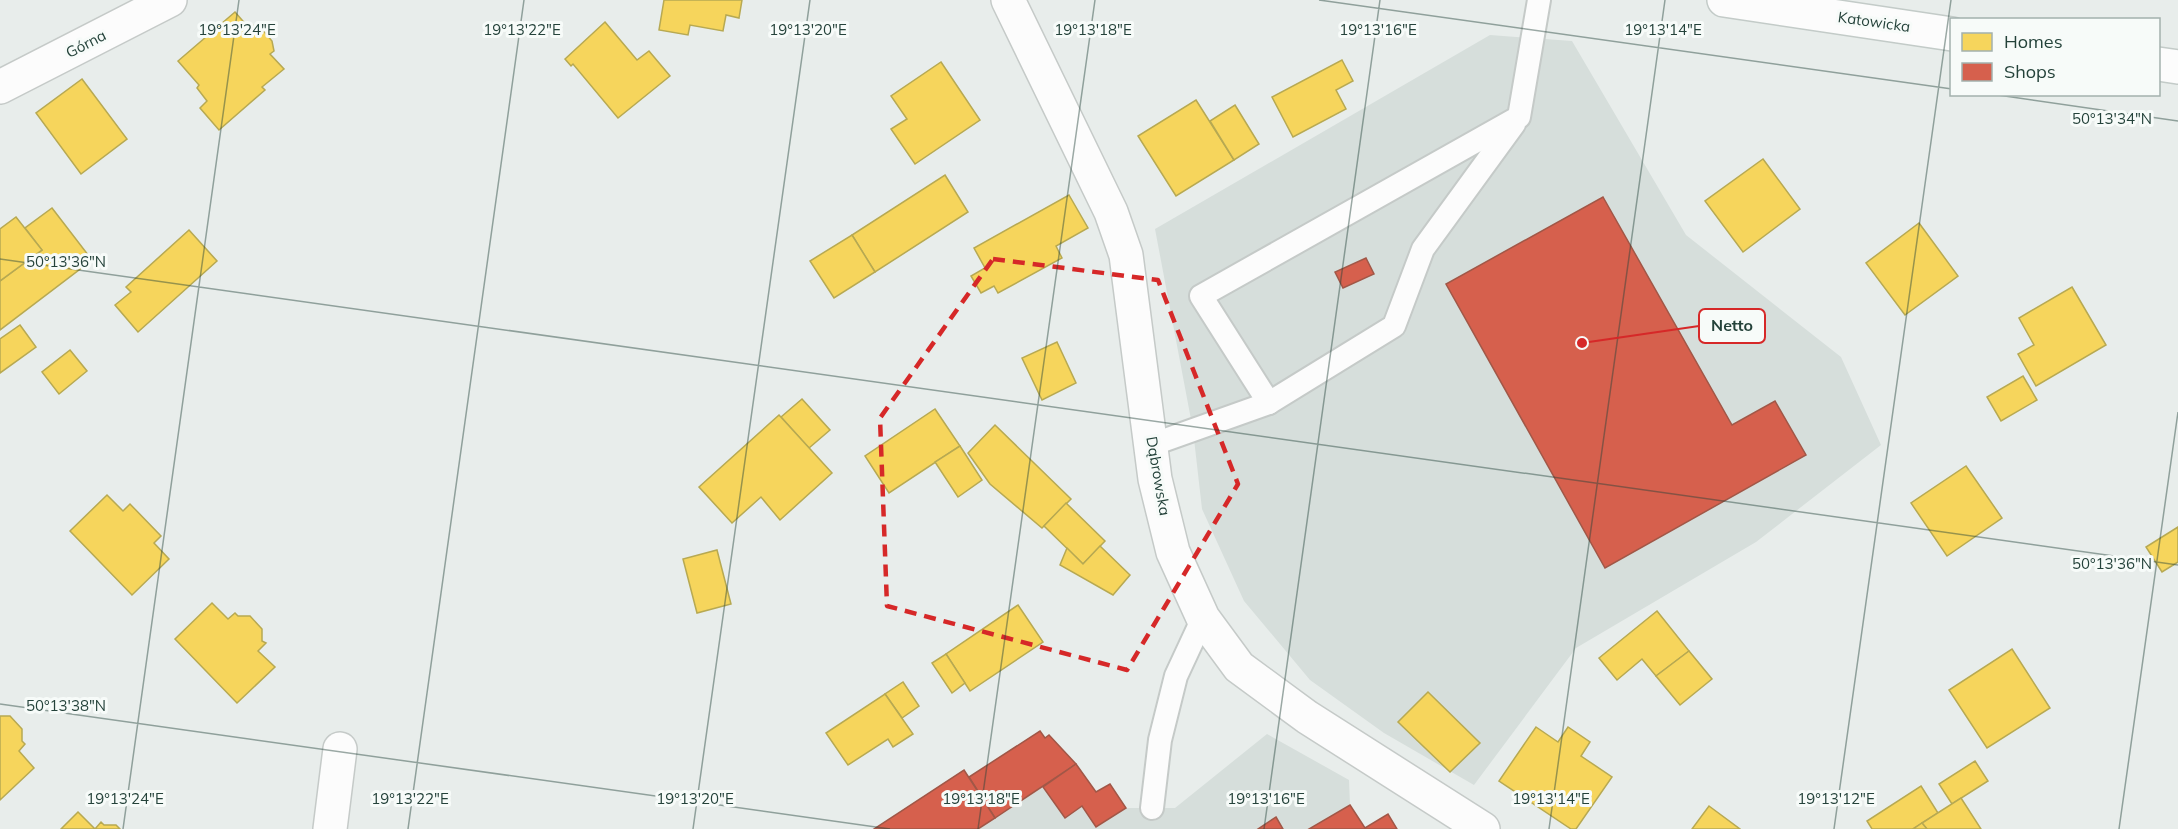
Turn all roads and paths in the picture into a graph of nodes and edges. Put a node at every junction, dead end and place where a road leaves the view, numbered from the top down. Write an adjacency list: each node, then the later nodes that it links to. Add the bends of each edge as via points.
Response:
1 (170, 0): 8 (street, Górna)
2 (1008, 0): 11 (street, Dąbrowska, via 1111,212 1126,255)
3 (1539, 0): 9 (lane)
4 (1725, 0): 5 (street, Katowicka)
5 (1950, 34)
6 (2160, 64): 7 (street)
7 (2178, 67)
8 (0, 87)
9 (1519, 117): 10 (lane, via 1423,249 1394,326); 10 (lane, via 1200,296)
10 (1269, 403): 11 (lane)
11 (1151, 445): 12 (street, Dąbrowska, via 1173,552)
12 (1203, 618): 14 (lane, via 1176,676 1160,740); 16 (street, Dąbrowska, via 1239,667 1307,717)
13 (340, 749): 15 (street)
14 (1152, 808)
15 (330, 829)
16 (1483, 829)

